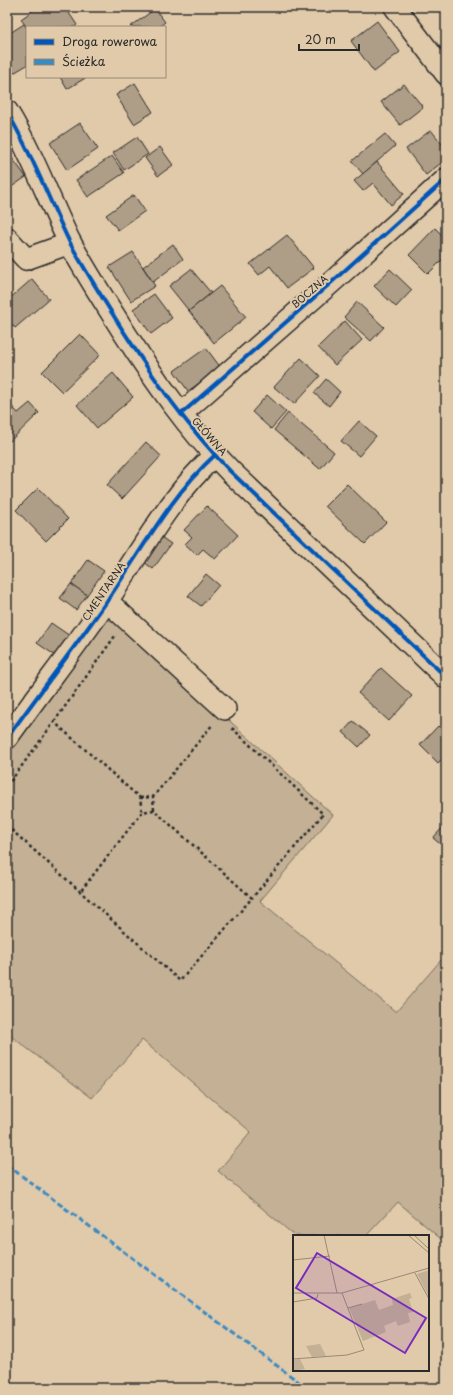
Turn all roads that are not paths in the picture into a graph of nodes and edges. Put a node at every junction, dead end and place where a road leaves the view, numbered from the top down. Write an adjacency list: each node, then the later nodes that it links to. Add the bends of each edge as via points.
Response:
1 (395, 7): 2 (street)
2 (446, 74)
3 (7, 112): 6 (street, GŁÓWNA)
4 (446, 179): 7 (street, BOCZNA)
5 (7, 238): 6 (street, via 26,259)
6 (70, 242): 7 (street, GŁÓWNA, via 141,358)
7 (181, 414): 8 (street, GŁÓWNA)
8 (215, 455): 9 (street, CMENTARNA, via 194,476 153,531); 10 (street, GŁÓWNA)
9 (107, 601): 11 (street); 12 (street, CMENTARNA)
10 (446, 677)
11 (222, 713)
12 (7, 738)

